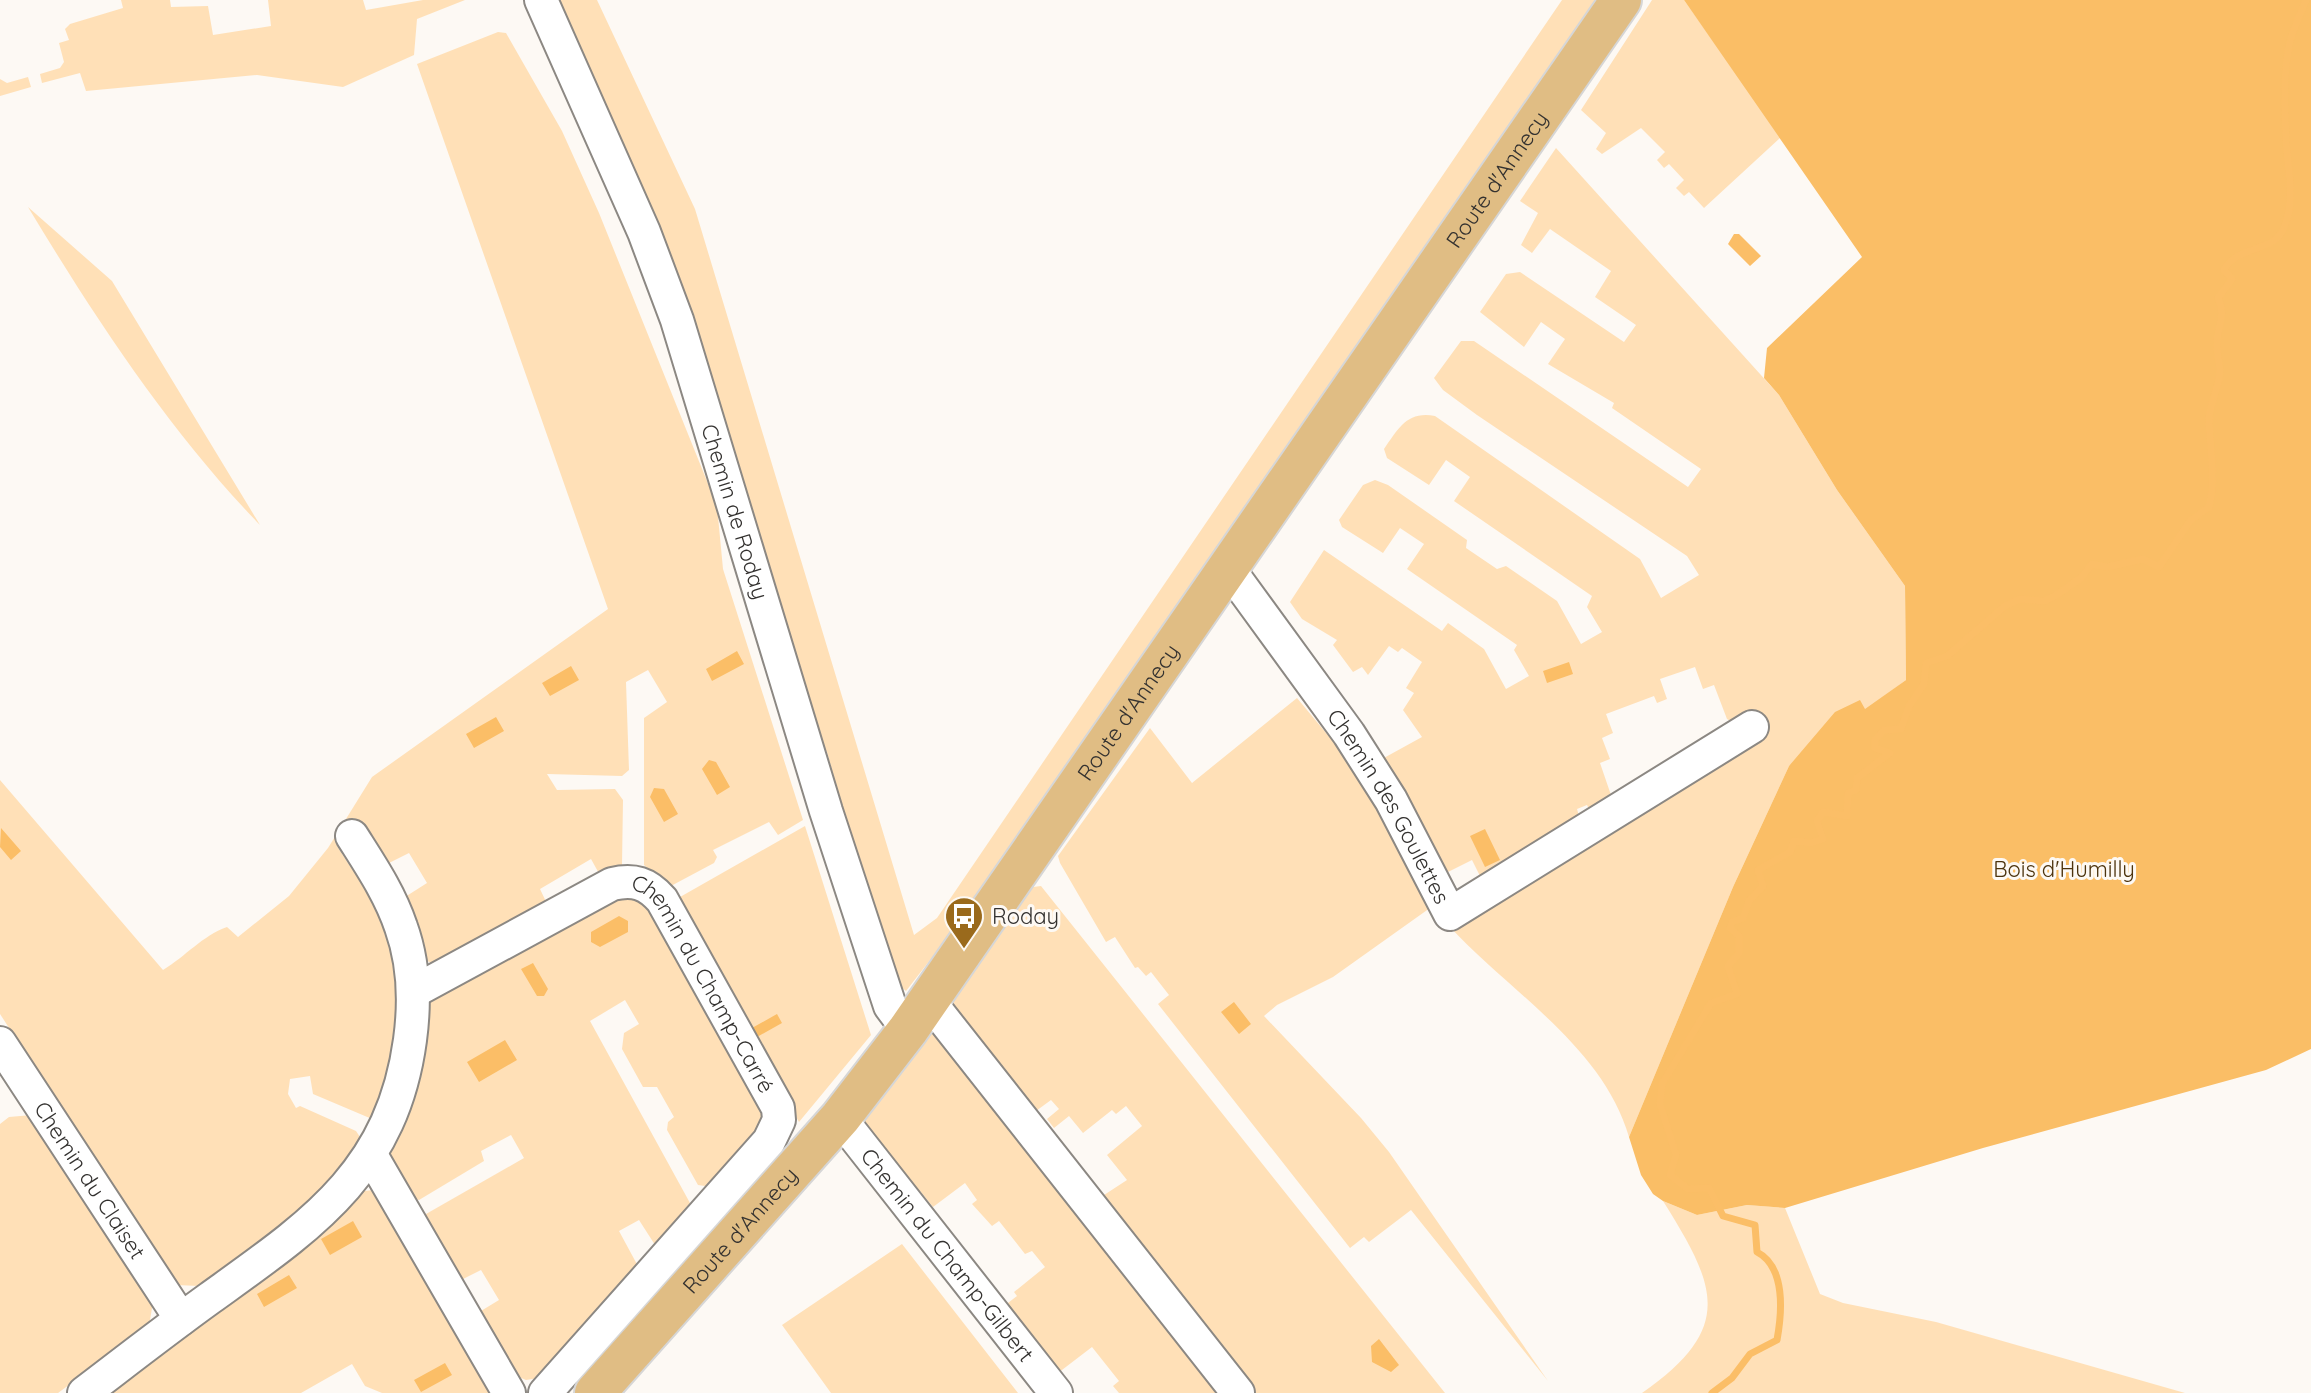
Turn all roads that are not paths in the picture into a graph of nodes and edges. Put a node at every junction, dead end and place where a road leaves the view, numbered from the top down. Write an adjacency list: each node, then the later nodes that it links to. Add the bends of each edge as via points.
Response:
1 (541, 0): 7 (street, Chemin de Roday, via 644,232 677,320 890,1006)
2 (1621, 0): 3 (main road, Route d'Annecy)
3 (1228, 568): 4 (street, Chemin des Goulettes, via 1349,734 1391,800 1450,914); 7 (main road, Route d'Annecy)
4 (1752, 727)
5 (352, 836): 6 (street, via 387,891)
6 (413, 992): 10 (street, via 409,1048 397,1101); 14 (street, Chemin du Champ-Carré, via 612,884 642,883 662,900 778,1108 779,1120 769,1141)
7 (919, 1016): 9 (main road, Route d'Annecy); 17 (street, Chemin de Roday)
8 (0, 1043): 11 (street, Chemin du Claiset)
9 (840, 1118): 15 (main road, Route d'Annecy); 16 (street, Chemin du Champ-Gilbert)
10 (371, 1155): 11 (street, via 297,1235); 13 (street)
11 (181, 1319): 12 (street)
12 (84, 1393)
13 (509, 1393)
14 (545, 1393)
15 (595, 1393)
16 (1056, 1393)
17 (1238, 1393)

